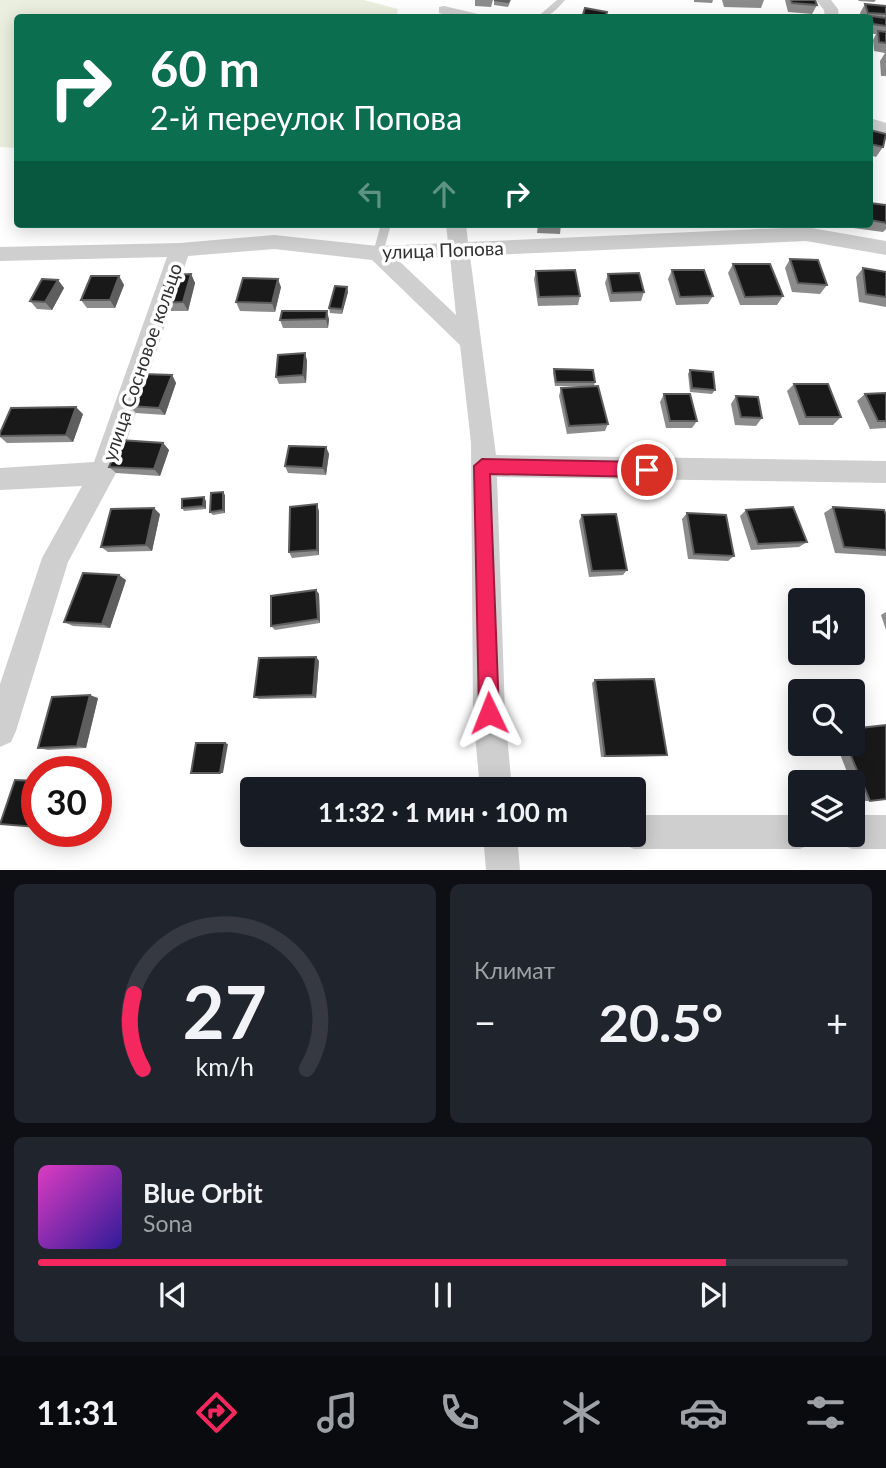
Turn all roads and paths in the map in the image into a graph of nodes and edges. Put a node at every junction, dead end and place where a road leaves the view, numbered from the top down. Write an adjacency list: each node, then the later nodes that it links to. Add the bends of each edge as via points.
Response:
1 (561, 0): 4 (lane)
2 (444, 9): 3 (street)
3 (462, 14)
4 (546, 14)
5 (385, 228): 10 (lane)
6 (456, 228): 9 (street)
7 (886, 248): 9 (street, улица Попова, via 806,234)
8 (180, 250): 10 (street, улица Попова, via 274,242); 11 (street, улица Попова); 15 (street, улица Сосновое кольцо)
9 (457, 250): 10 (street, улица Попова); 12 (street)
10 (378, 253): 12 (street)
11 (0, 254)
12 (470, 341): 13 (street)
13 (482, 466): 14 (street); 18 (street)
14 (886, 472)
15 (103, 473): 16 (street, улица Сосновое кольцо); 17 (street, улица Сосновое кольцо, via 56,558)
16 (0, 479)
17 (0, 731)
18 (495, 777)
19 (646, 832): 20 (street)
20 (788, 832)
21 (865, 832): 22 (street)
22 (886, 832)
23 (501, 847): 24 (street)
24 (503, 870)

